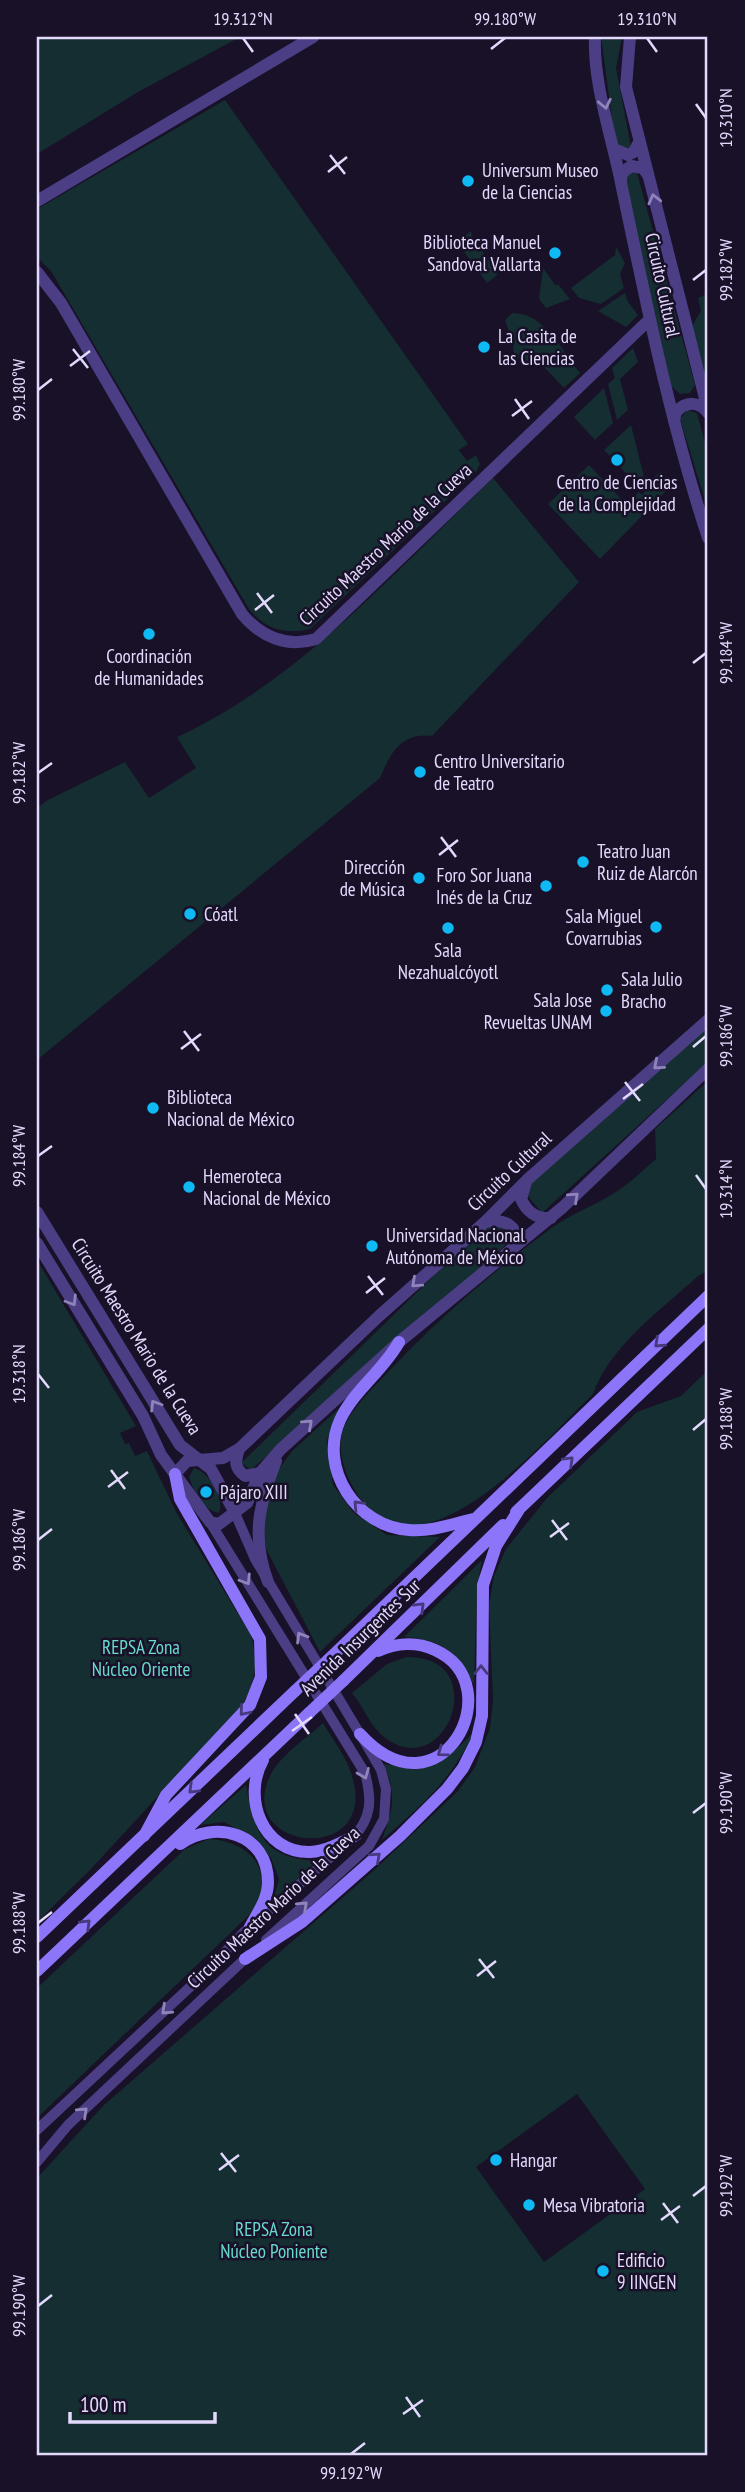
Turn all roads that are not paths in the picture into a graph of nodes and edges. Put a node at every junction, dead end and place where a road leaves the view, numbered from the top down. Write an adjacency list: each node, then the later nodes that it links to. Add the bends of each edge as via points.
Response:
1 (313, 37): 8 (street)
2 (630, 37): 4 (street, Circuito Cultural, via 626,87)
3 (594, 38): 5 (street, Circuito Cultural, one-way to 5)
4 (639, 142): 5 (street, via 628,155); 6 (street, Circuito Cultural)
5 (614, 149): 7 (street, Circuito Cultural)
6 (648, 175): 7 (street, via 643,168 631,166); 11 (street, Circuito Cultural, one-way to 6)
7 (621, 180): 10 (street, Circuito Cultural)
8 (37, 201)
9 (37, 272): 10 (street, Circuito Maestro Mario de la Cueva, via 61,303 242,614 264,634 293,643 316,639)
10 (650, 319): 12 (street, Circuito Cultural)
11 (701, 383): 12 (street, via 685,398); 13 (street, Circuito Cultural)
12 (667, 390): 14 (street, Circuito Cultural)
13 (708, 412): 14 (street, via 698,404 688,404 679,408)
14 (674, 421): 15 (street, Circuito Cultural)
15 (708, 538)
16 (708, 1020): 18 (street, Circuito Cultural, one-way to 18)
17 (708, 1069): 20 (street, one-way to 17)
18 (528, 1179): 20 (street, via 521,1199 525,1208 543,1219); 21 (street, Circuito Cultural)
19 (37, 1212): 29 (street, Circuito Maestro Mario de la Cueva, one-way to 19, via 180,1445)
20 (551, 1218): 23 (street)
21 (485, 1222): 23 (street, via 501,1219 514,1229); 28 (street, Circuito Cultural, one-way to 28)
22 (37, 1243): 31 (street, Circuito Maestro Mario de la Cueva, one-way to 31)
23 (509, 1252): 26 (street)
24 (708, 1296): 34 (main road, Avenida Insurgentes Sur, one-way to 34)
25 (708, 1329): 32 (main road, Avenida Insurgentes Sur, one-way to 25)
26 (399, 1342): 27 (street, one-way to 26); 34 (main road, one-way to 26, via 427,1530 397,1529 362,1511 341,1482 334,1451 341,1417)
27 (281, 1449): 30 (street); 36 (street, via 257,1520 260,1561)
28 (239, 1450): 29 (street, via 223,1458); 30 (street, via 235,1464 239,1471 245,1476)
29 (196, 1458): 31 (street); 33 (street, Circuito Maestro Mario de la Cueva, via 211,1469)
30 (260, 1473): 33 (street, via 247,1503)
31 (175, 1474): 35 (street, Circuito Maestro Mario de la Cueva); 41 (main road, one-way to 41, via 180,1499 257,1630 262,1665 250,1704 166,1795)
32 (520, 1508): 37 (main road, Avenida Insurgentes Sur, one-way to 32); 45 (main road, one-way to 32, via 312,1914 400,1836 463,1769 482,1716 483,1585 496,1546)
33 (235, 1513): 35 (street, via 219,1524); 36 (street, Circuito Maestro Mario de la Cueva)
34 (476, 1518): 41 (main road, Avenida Insurgentes Sur, one-way to 41, bridge)
35 (210, 1522): 40 (street, Circuito Maestro Mario de la Cueva, one-way to 40, via 365,1773 371,1798 367,1823)
36 (268, 1582): 38 (street, Circuito Maestro Mario de la Cueva, one-way to 36)
37 (371, 1655): 38 (main road, one-way to 38, via 404,1644 443,1654 463,1679 467,1716 448,1749 418,1763 388,1758); 39 (main road, Avenida Insurgentes Sur, bridge)
38 (360, 1734): 45 (street, Circuito Maestro Mario de la Cueva, one-way to 38, via 369,1846 377,1833 387,1804 386,1789 381,1770)
39 (273, 1747): 40 (main road, via 260,1766 253,1793 257,1814 268,1831 284,1845 303,1851 330,1848); 42 (main road, Avenida Insurgentes Sur)
40 (356, 1835): 43 (street, Circuito Maestro Mario de la Cueva)
41 (144, 1836): 44 (main road, Avenida Insurgentes Sur)
42 (143, 1870): 43 (main road, via 195,1834 214,1830 235,1834 255,1849 268,1877 264,1902); 46 (main road, Avenida Insurgentes Sur, one-way to 42)
43 (250, 1927): 47 (street, Circuito Maestro Mario de la Cueva, one-way to 47)
44 (37, 1937)
45 (245, 1959): 48 (street, Circuito Maestro Mario de la Cueva, one-way to 45, via 68,2125)
46 (37, 1971)
47 (37, 2130)
48 (37, 2162)

